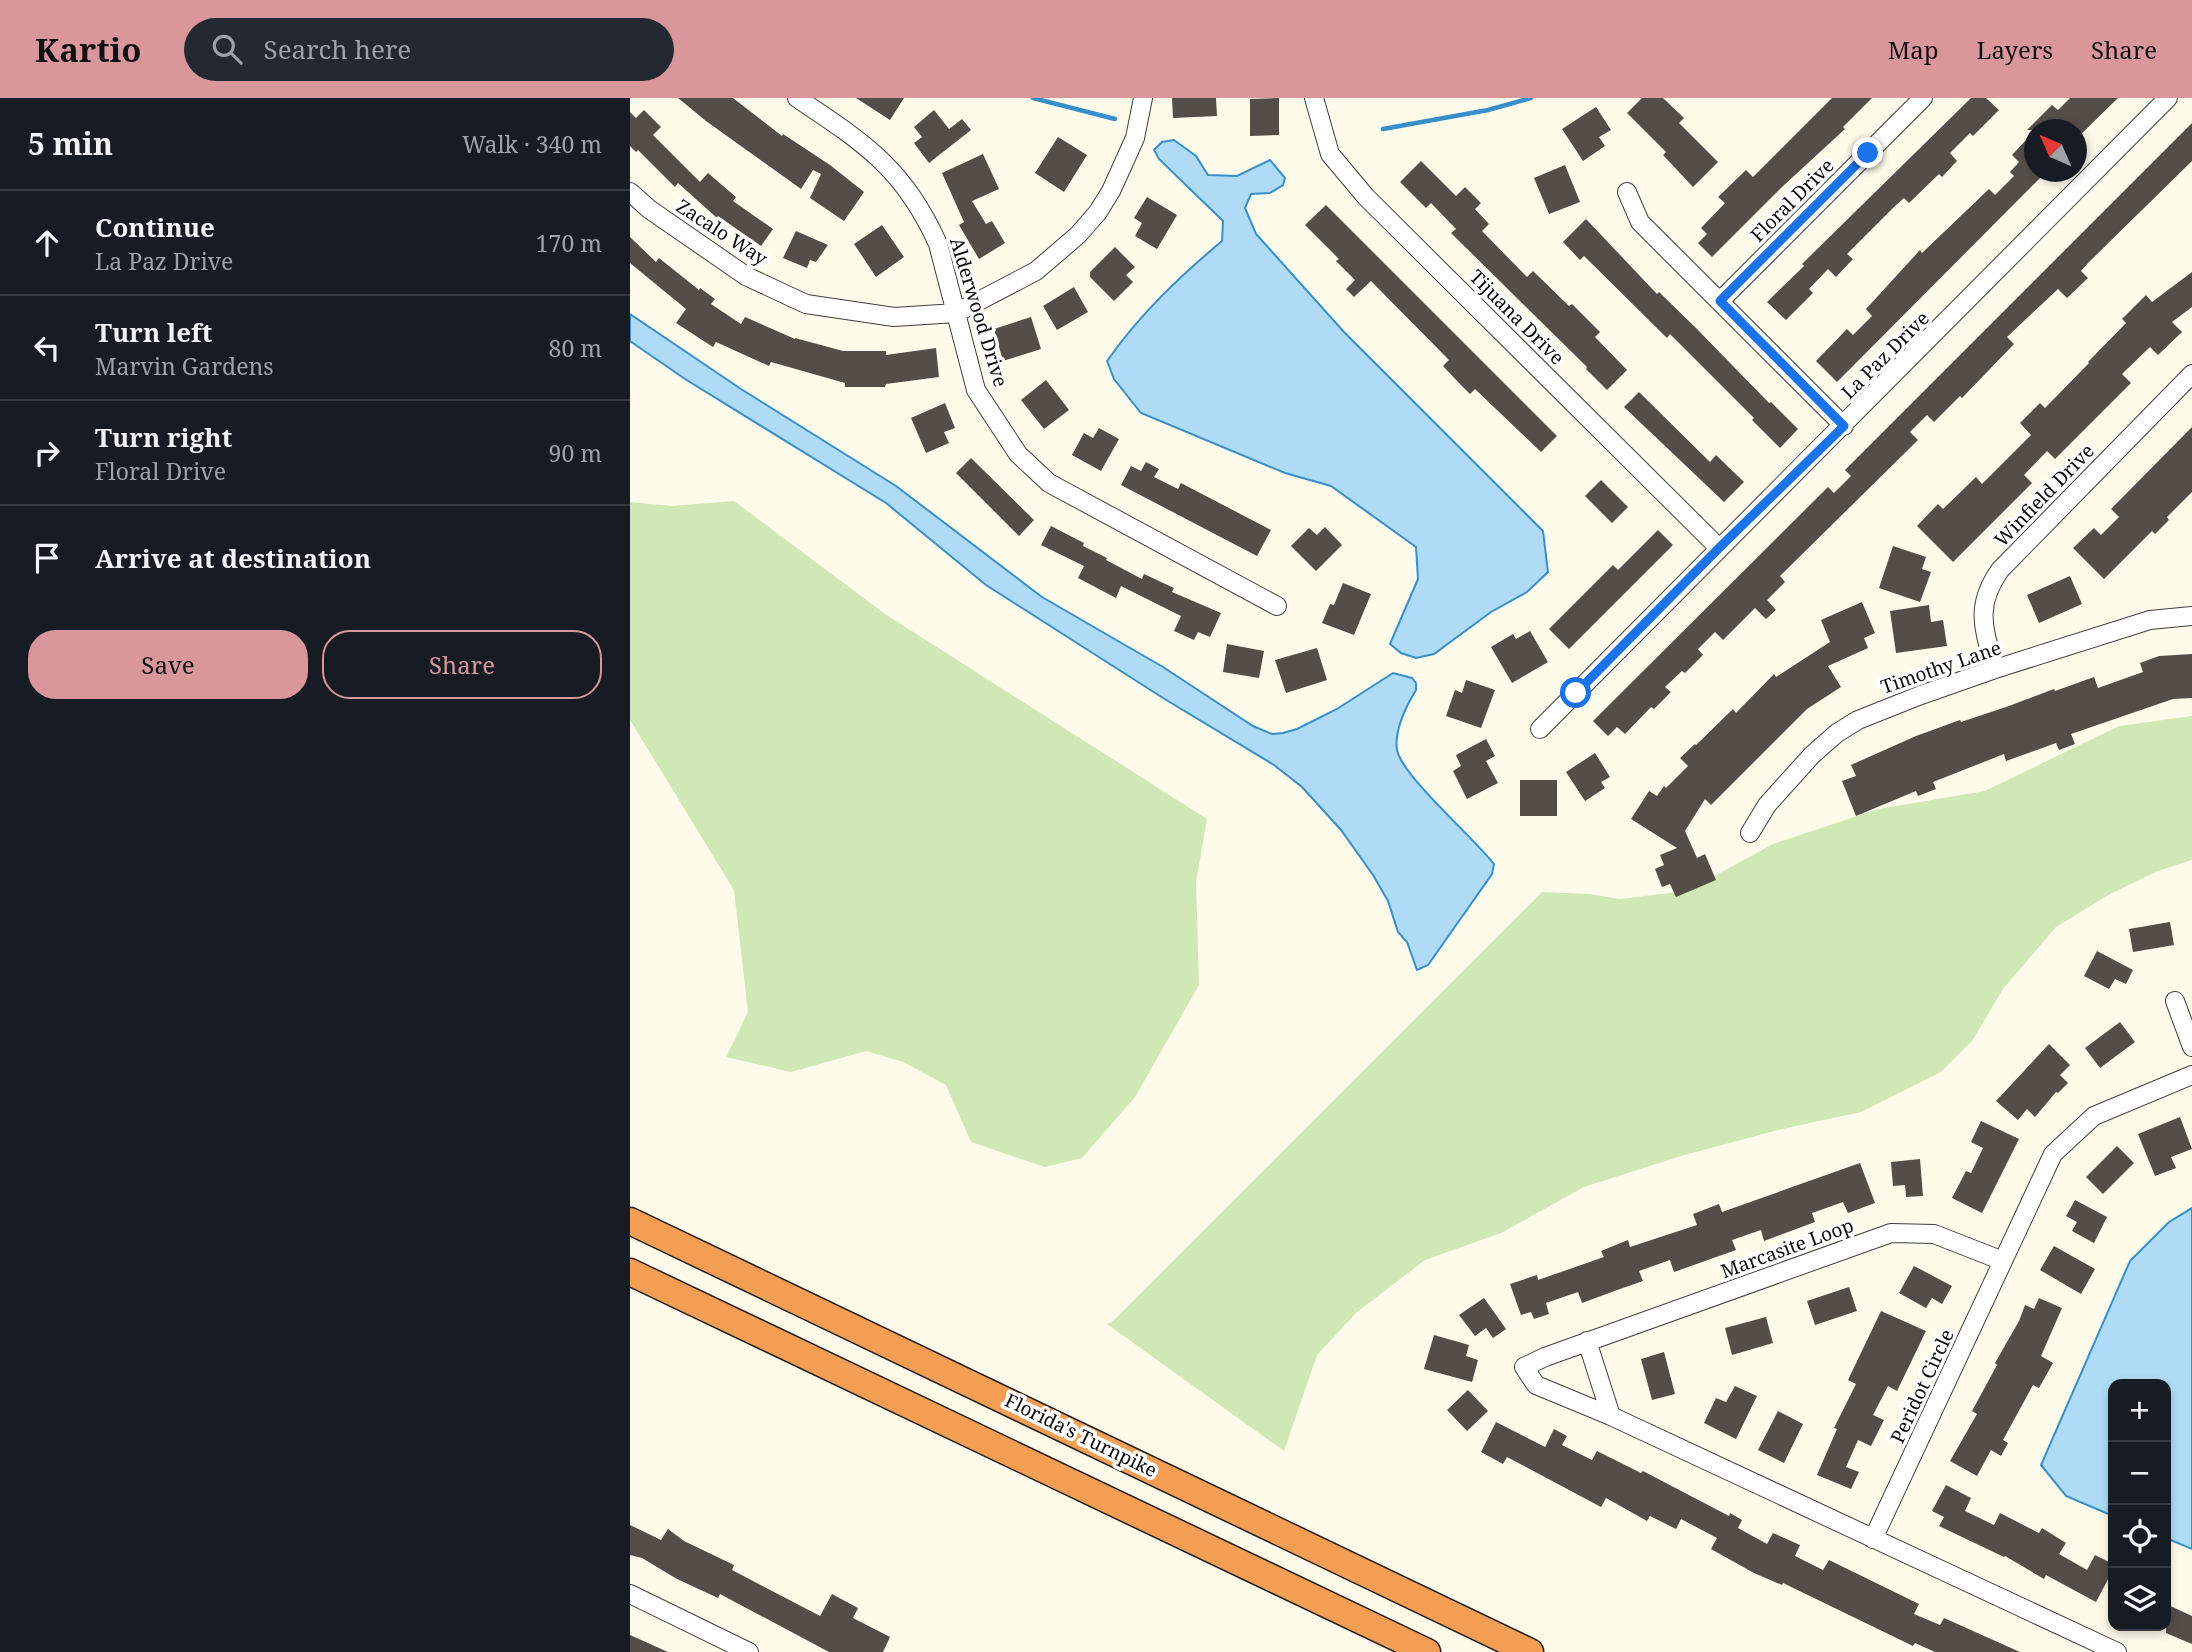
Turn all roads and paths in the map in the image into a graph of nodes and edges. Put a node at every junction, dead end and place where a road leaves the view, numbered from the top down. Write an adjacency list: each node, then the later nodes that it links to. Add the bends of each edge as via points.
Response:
1 (797, 98): 9 (street, Alderwood Drive, via 872,150 901,181 938,244)
2 (1143, 98): 9 (street, Zacalo Way, via 1135,138 1098,212 1036,271)
3 (1314, 98): 12 (street, Tijuana Drive, via 1330,154 1366,197)
4 (1923, 98): 8 (street, Floral Drive)
5 (2168, 98): 11 (street, La Paz Drive)
6 (630, 192): 9 (street, Zacalo Way, via 746,276 806,304 894,317)
7 (1627, 192): 8 (street, via 1640,222)
8 (1720, 301): 11 (street)
9 (956, 313): 13 (street, Alderwood Drive, via 976,390 1018,454 1049,484)
10 (2192, 374): 15 (street, Winfield Drive, via 1988,586 1982,624)
11 (1844, 426): 12 (street, La Paz Drive)
12 (1719, 548): 16 (street, La Paz Drive)
13 (1277, 606)
14 (2192, 616): 15 (street, Timothy Lane, via 2150,620)
15 (1995, 669): 17 (street, Timothy Lane, via 1884,708 1837,733 1767,805)
16 (1540, 729)
17 (1750, 833)
18 (2175, 1001): 19 (street)
19 (2192, 1047)
20 (2192, 1075): 22 (street, Peridot Circle, via 2094,1116 2053,1154)
21 (630, 1221): 30 (highway, Florida's Turnpike)
22 (2003, 1261): 24 (street, Marcasite Loop, via 1934,1234 1891,1233); 26 (street, Peridot Circle)
23 (630, 1272): 29 (highway)
24 (1587, 1342): 25 (street); 25 (street, Marcasite Loop, via 1524,1367 1536,1385)
25 (1611, 1416): 26 (street, Marcasite Loop)
26 (1873, 1539): 31 (street)
27 (630, 1594): 28 (street)
28 (749, 1652)
29 (1427, 1652)
30 (1530, 1652)
31 (2117, 1652)

